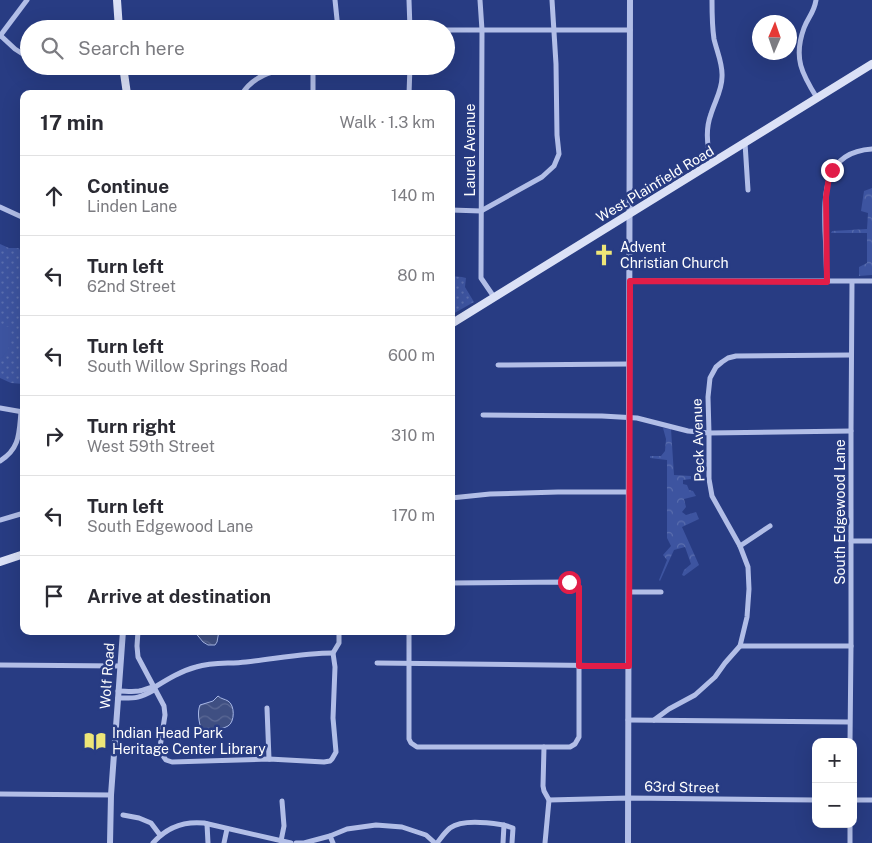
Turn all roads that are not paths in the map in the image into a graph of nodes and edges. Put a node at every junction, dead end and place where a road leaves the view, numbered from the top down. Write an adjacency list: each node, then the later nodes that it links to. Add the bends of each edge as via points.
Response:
1 (27, 0): 17 (street)
2 (117, 0): 10 (main road)
3 (335, 0): 11 (street)
4 (409, 0): 12 (street)
5 (480, 0): 14 (street, Laurel Avenue)
6 (552, 0): 15 (street)
7 (630, 0): 16 (street)
8 (712, 0): 31 (street, via 713,30 722,69 720,91 708,125 708,151)
9 (816, 0): 28 (street, via 799,46 803,76)
10 (118, 20)
11 (337, 20)
12 (410, 20)
13 (455, 30): 14 (street)
14 (482, 30): 15 (street); 35 (street, Laurel Avenue)
15 (554, 30): 16 (street); 35 (street, via 559,154 554,166 542,177)
16 (630, 30): 36 (street)
17 (0, 35): 18 (street)
18 (20, 53)
19 (872, 64): 28 (main road, West Plainfield Road)
20 (124, 75): 24 (main road)
21 (263, 75): 25 (street)
22 (313, 75): 26 (street)
23 (410, 75): 27 (street)
24 (126, 90)
25 (245, 90)
26 (313, 90)
27 (410, 90)
28 (817, 98): 29 (main road, West Plainfield Road)
29 (745, 143): 31 (main road, West Plainfield Road); 32 (street)
30 (872, 149): 40 (street, via 843,159 829,177 826,197)
31 (712, 163): 36 (main road, West Plainfield Road)
32 (748, 190)
33 (0, 207): 37 (street)
34 (455, 210): 35 (street)
35 (481, 211): 42 (street, Laurel Avenue, via 481,278)
36 (630, 213): 38 (street); 42 (main road, West Plainfield Road)
37 (20, 216)
38 (630, 281): 40 (street); 45 (street)
39 (872, 281): 41 (street)
40 (827, 282): 41 (street)
41 (852, 282): 44 (street, South Edgewood Lane)
42 (494, 297): 43 (main road, West Plainfield Road)
43 (455, 321)
44 (851, 356): 52 (street, South Edgewood Lane); 53 (street, Peck Avenue, via 728,358 716,367 710,378)
45 (629, 364): 46 (street); 50 (street)
46 (498, 365)
47 (0, 408): 48 (street)
48 (20, 412)
49 (483, 415): 50 (street)
50 (629, 418): 53 (street); 55 (street)
51 (20, 426): 54 (street, via 14,448)
52 (851, 431): 53 (street); 60 (street, South Edgewood Lane)
53 (709, 433): 62 (street, Peck Avenue, via 708,480 712,496)
54 (0, 460)
55 (629, 492): 56 (street); 66 (street)
56 (455, 498)
57 (20, 514): 58 (street)
58 (0, 520)
59 (770, 526): 62 (street)
60 (851, 540): 61 (street); 73 (street, South Edgewood Lane)
61 (872, 541)
62 (740, 546): 72 (street, Peck Avenue, via 748,567 749,589)
63 (20, 555): 64 (main road)
64 (0, 562)
65 (455, 583): 79 (street, via 569,582 579,587)
66 (629, 592): 67 (street); 80 (street)
67 (661, 592)
68 (123, 635): 78 (street, Wolf Road)
69 (138, 635): 81 (street, via 138,657)
70 (339, 635): 74 (street, via 339,643)
71 (409, 635): 76 (street)
72 (740, 646): 73 (street); 85 (street, Peck Avenue, via 715,677 695,695)
73 (851, 646): 86 (street, South Edgewood Lane)
74 (333, 653): 81 (street, via 205,664); 89 (street, via 334,756 324,762)
75 (377, 663): 76 (street)
76 (409, 664): 79 (street); 88 (street, via 411,743 417,746)
77 (0, 665): 78 (street)
78 (120, 666): 82 (street, Wolf Road)
79 (579, 666): 80 (street); 88 (street, via 579,738 570,748)
80 (629, 666): 84 (street)
81 (155, 687): 82 (street); 89 (street, via 165,710 160,750 166,760)
82 (118, 694): 91 (street, Wolf Road)
83 (267, 708): 89 (street)
84 (628, 720): 85 (street); 92 (street)
85 (654, 720): 86 (street)
86 (849, 722): 87 (street, South Edgewood Lane)
87 (850, 738)
88 (544, 747): 93 (street, via 543,786)
89 (269, 759)
90 (0, 794): 91 (street)
91 (111, 795): 107 (street, Wolf Road)
92 (628, 798): 93 (street, 63rd Street); 94 (street, 63rd Street); 118 (street)
93 (549, 800): 117 (street)
94 (812, 800)
95 (857, 800): 96 (street)
96 (872, 800)
97 (282, 801): 106 (street, via 284,826)
98 (123, 815): 103 (street, via 151,823)
99 (207, 824): 102 (street); 103 (street, via 185,824); 109 (street)
100 (504, 825): 114 (street, via 461,824 450,828); 115 (street); 116 (street, via 513,828)
101 (850, 828): 119 (street)
102 (227, 829): 105 (street); 110 (street)
103 (160, 835): 108 (street)
104 (330, 836): 112 (street); 113 (street); 114 (street, via 347,829 389,825 426,836)
105 (271, 841): 106 (street)
106 (281, 841): 111 (street)
107 (110, 843)
108 (153, 843)
109 (208, 843)
110 (224, 843)
111 (291, 843)
112 (296, 843)
113 (333, 843)
114 (436, 843)
115 (503, 843)
116 (512, 843)
117 (545, 843)
118 (628, 843)
119 (850, 843)

